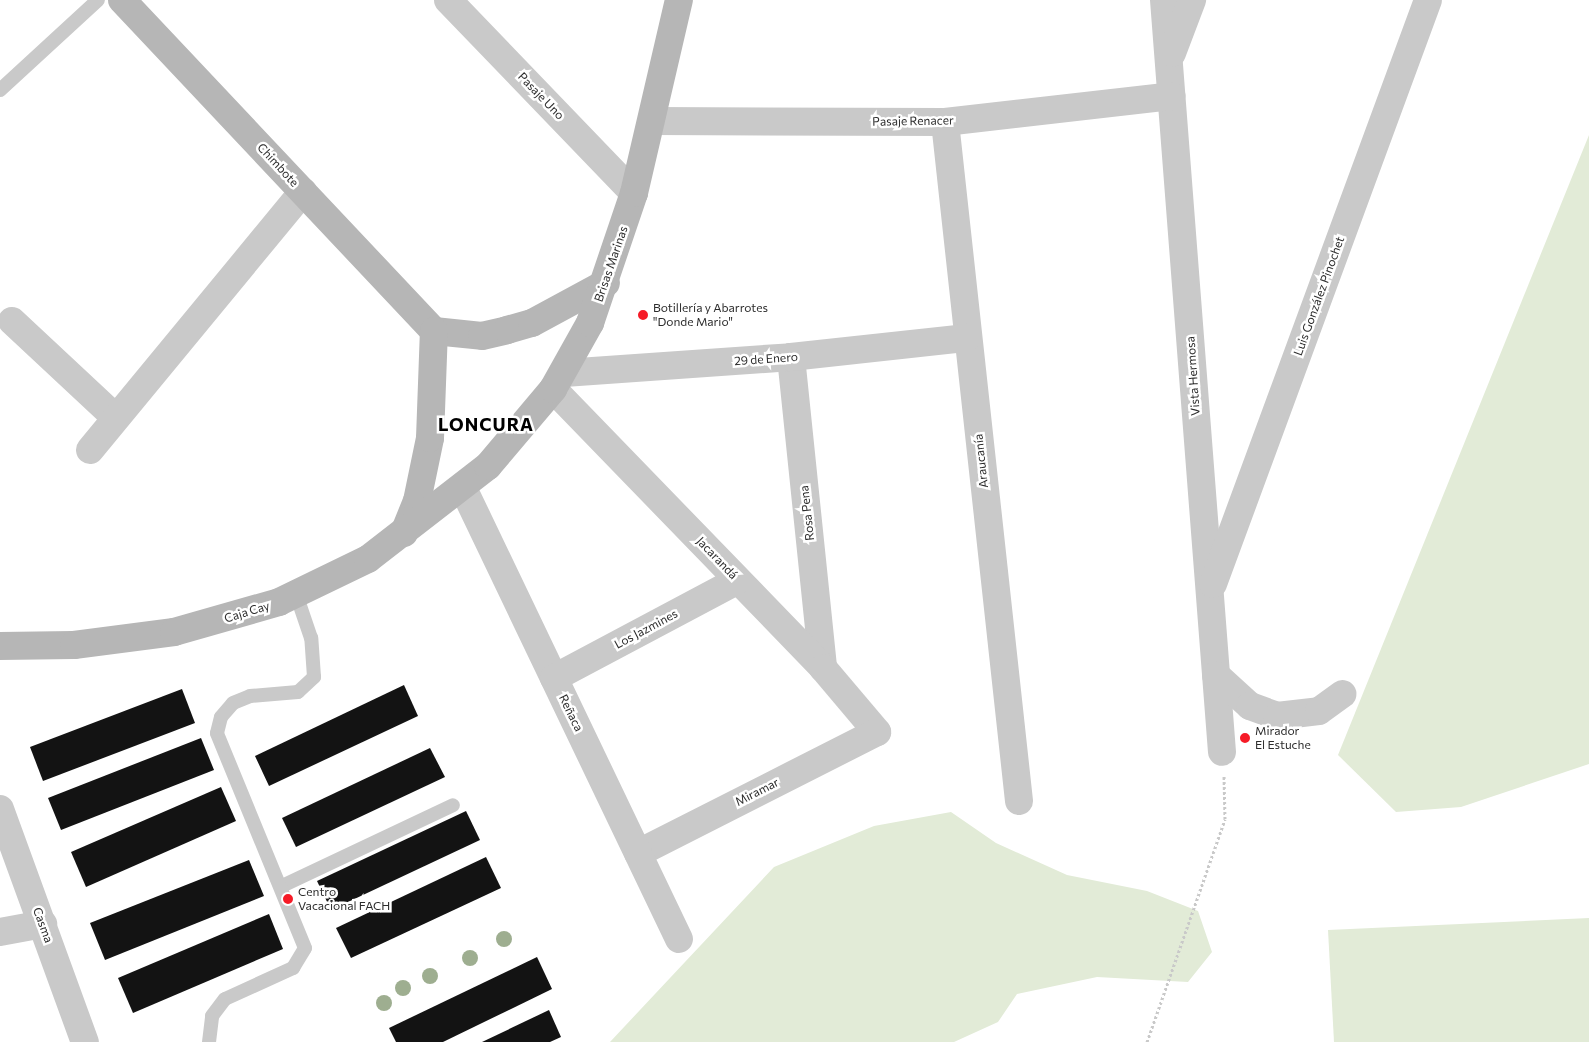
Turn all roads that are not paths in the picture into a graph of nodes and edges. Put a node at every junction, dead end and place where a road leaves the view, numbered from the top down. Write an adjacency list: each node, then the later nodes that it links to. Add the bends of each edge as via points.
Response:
1 (98, 0): 9 (lane)
2 (122, 0): 13 (main road, Chimbote)
3 (448, 0): 14 (street, Pasaje Uno)
4 (679, 0): 11 (main road, Brisas Marinas)
5 (1164, 0): 8 (street, Vista Hermosa)
6 (1192, 0): 8 (street)
7 (1428, 0): 26 (street, Luis González Pinochet)
8 (1169, 61): 10 (street, Vista Hermosa)
9 (0, 90)
10 (1172, 96): 12 (street, Pasaje Renacer); 26 (street, Vista Hermosa)
11 (653, 121): 12 (street, Pasaje Renacer); 14 (main road, Brisas Marinas)
12 (945, 122): 18 (street, Araucanía)
13 (303, 192): 17 (main road, Chimbote); 21 (street)
14 (634, 193): 15 (main road, Brisas Marinas)
15 (606, 283): 17 (main road, via 532,323 508,330 482,336); 20 (main road, Brisas Marinas)
16 (12, 321): 21 (street)
17 (434, 331): 24 (main road, via 430,438 417,501)
18 (967, 338): 19 (street, 29 de Enero); 35 (street, Araucanía)
19 (791, 357): 20 (street, 29 de Enero); 29 (street, Rosa Pena)
20 (558, 381): 23 (main road, Brisas Marinas, via 512,442); 25 (street, Jacarandá)
21 (115, 417): 22 (street)
22 (90, 450)
23 (463, 488): 24 (main road, Caja Cay); 31 (street, Reñaca)
24 (404, 533): 27 (main road, Caja Cay, via 368,559)
25 (738, 580): 29 (street, Jacarandá); 31 (street, Los Jazmines)
26 (1210, 592): 30 (street, Vista Hermosa)
27 (296, 594): 28 (main road, Caja Cay, via 174,632 74,645); 39 (lane, via 313,645 314,677 298,692 250,696 233,702 220,717 217,732)
28 (0, 646)
29 (823, 668): 33 (street, Jacarandá)
30 (1216, 675): 32 (street, via 1250,706 1277,716 1312,713); 34 (street, Vista Hermosa)
31 (554, 678): 38 (street, Reñaca)
32 (1342, 694)
33 (877, 732): 38 (street, Miramar)
34 (1222, 752)
35 (1019, 800)
36 (453, 806): 39 (lane)
37 (0, 809): 40 (street, Casma)
38 (638, 852): 42 (street, Reñaca)
39 (282, 886): 44 (lane, via 302,934 303,954 293,968 225,999 212,1016)
40 (43, 924): 41 (street); 43 (street, Casma)
41 (0, 932)
42 (679, 939)
43 (85, 1042)
44 (209, 1042)

